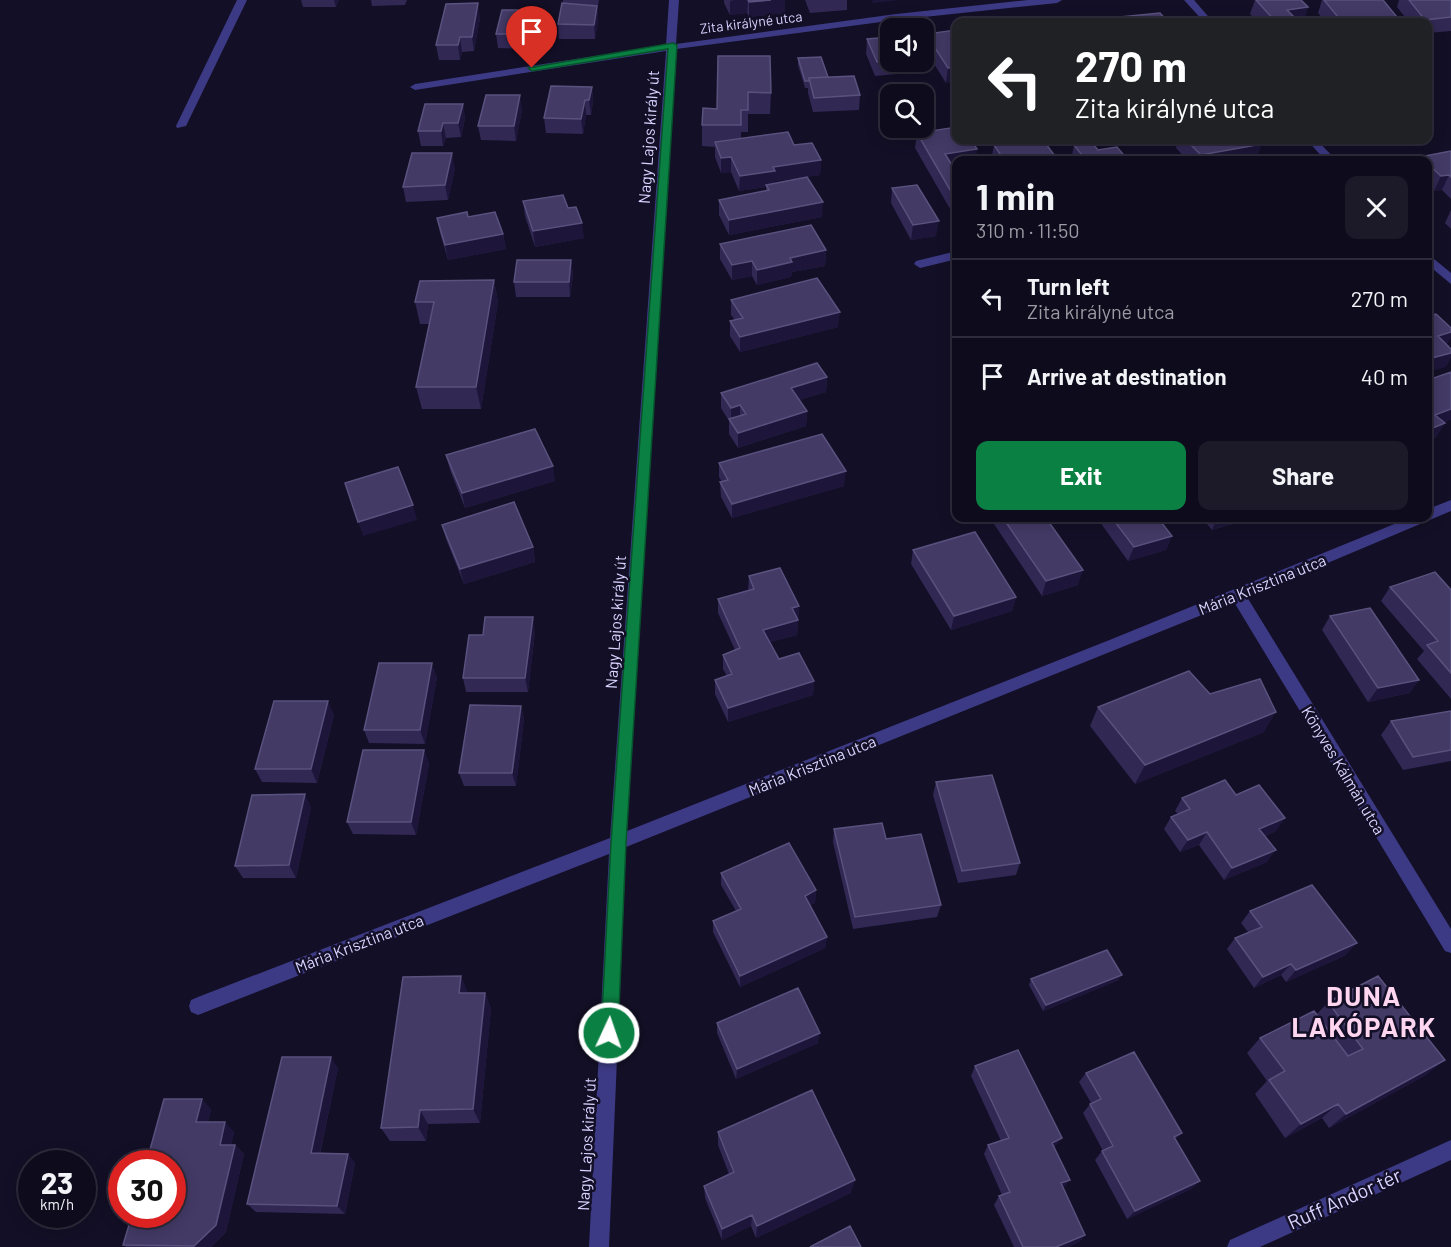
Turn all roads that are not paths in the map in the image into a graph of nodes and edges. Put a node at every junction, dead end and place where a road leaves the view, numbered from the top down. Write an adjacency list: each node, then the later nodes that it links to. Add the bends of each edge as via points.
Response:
1 (242, 0): 8 (street)
2 (674, 0): 6 (street, Nagy Lajos király út)
3 (1057, 0): 6 (street, Zita királyné utca)
4 (1189, 0): 5 (street)
5 (1205, 18)
6 (673, 45): 7 (street, Zita királyné utca); 19 (street, Nagy Lajos király út)
7 (415, 87)
8 (181, 126)
9 (1316, 144): 10 (street)
10 (1327, 156)
11 (952, 256): 13 (street)
12 (1432, 262): 14 (street)
13 (920, 264)
14 (1451, 280)
15 (1451, 505): 16 (street)
16 (1432, 513)
17 (1412, 522): 18 (street, Mária Krisztina utca)
18 (1238, 595): 19 (street, Mária Krisztina utca); 20 (street, Könyves Kálmán utca)
19 (618, 843): 21 (street, Mária Krisztina utca); 23 (street, Nagy Lajos király út)
20 (1451, 945)
21 (198, 1005)
22 (1451, 1150): 24 (street, Ruff Andor tér)
23 (599, 1247)
24 (1237, 1247)

